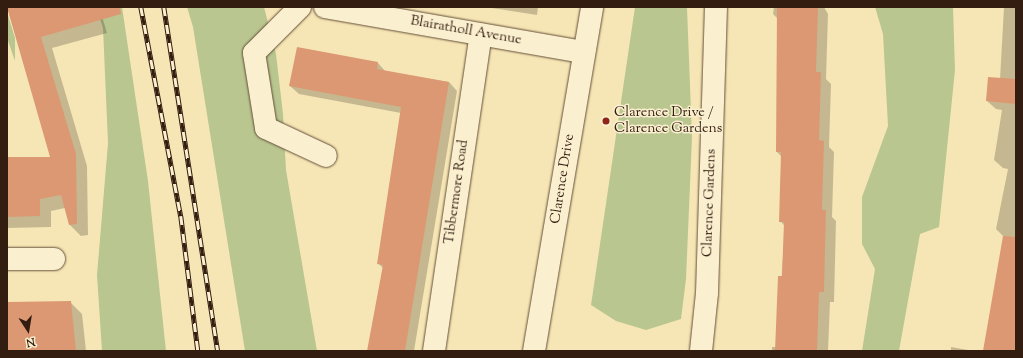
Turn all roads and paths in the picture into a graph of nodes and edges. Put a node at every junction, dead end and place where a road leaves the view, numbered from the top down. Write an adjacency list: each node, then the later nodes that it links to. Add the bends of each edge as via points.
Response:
1 (300, 7): 7 (street, via 254,53 266,128)
2 (325, 7): 5 (street, Blairatholl Avenue)
3 (592, 7): 6 (street, Clarence Drive)
4 (716, 7): 12 (street, Clarence Gardens, via 707,293)
5 (481, 34): 6 (street, Blairatholl Avenue); 11 (street, Tibbermore Road)
6 (584, 52): 10 (street, Clarence Drive)
7 (326, 156)
8 (54, 258): 9 (street)
9 (7, 259)
10 (538, 350)
11 (434, 351)
12 (701, 351)

